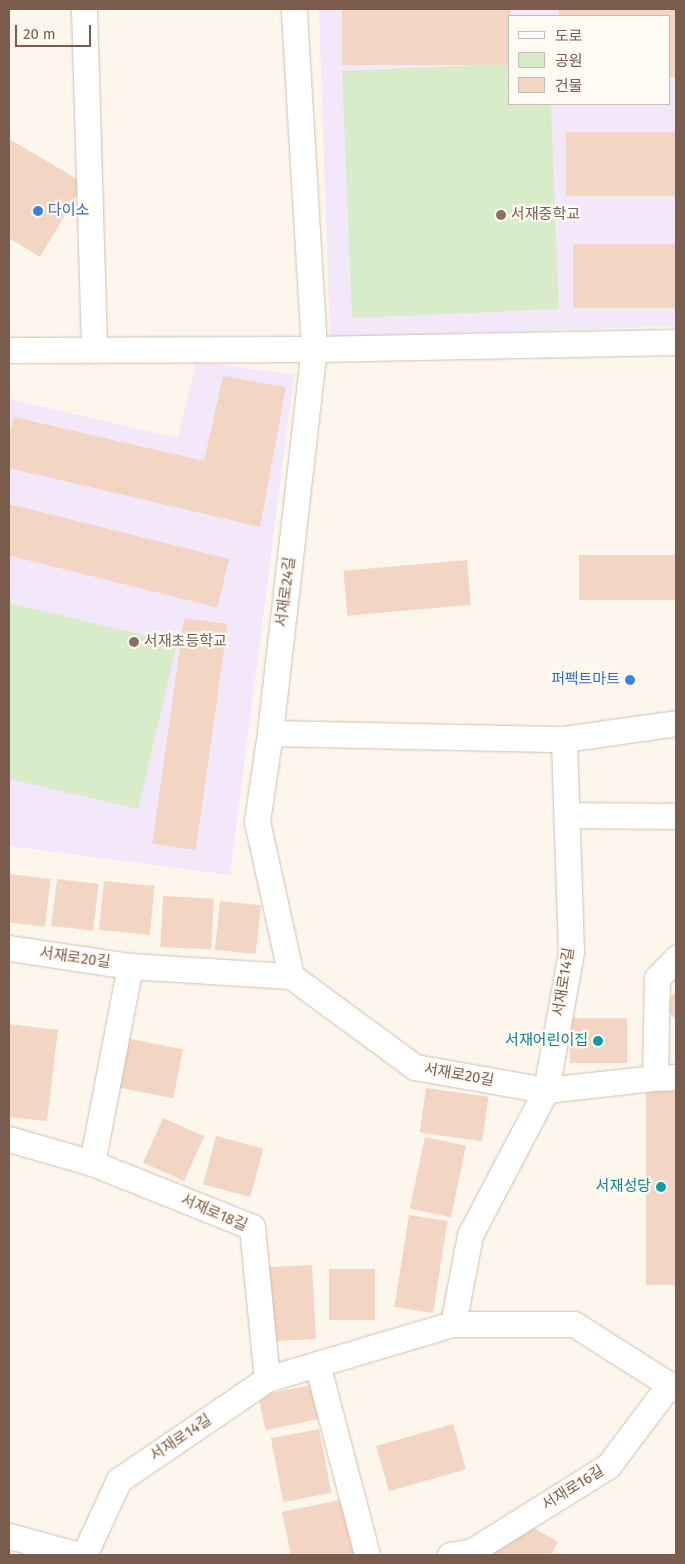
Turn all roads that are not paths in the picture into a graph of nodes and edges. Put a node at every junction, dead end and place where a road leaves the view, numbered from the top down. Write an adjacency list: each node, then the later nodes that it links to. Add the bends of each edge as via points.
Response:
1 (84, 9): 6 (street)
2 (294, 9): 4 (street, 서재로24길)
3 (676, 342): 4 (street)
4 (314, 349): 6 (street); 8 (street, 서재로24길)
5 (9, 350): 6 (street)
6 (94, 350)
7 (676, 723): 9 (street)
8 (270, 733): 9 (street); 15 (street, via 256,820)
9 (564, 739): 10 (street, 서재로14길)
10 (567, 815): 11 (street); 17 (street, 서재로14길, via 571,952)
11 (676, 816)
12 (9, 948): 14 (street, 서재로20길)
13 (676, 958): 16 (street, via 657,978)
14 (130, 966): 15 (street, 서재로20길); 19 (street)
15 (291, 976): 17 (street, 서재로20길, via 415,1068)
16 (666, 1078): 17 (street, 서재로20길)
17 (546, 1090): 20 (street, 서재로14길, via 470,1235)
18 (9, 1139): 19 (street, 서재로18길)
19 (92, 1163): 22 (street, 서재로18길, via 252,1227)
20 (453, 1324): 21 (street, 서재로14길); 23 (street, 서재로14길, via 574,1324)
21 (317, 1364): 22 (street, 서재로14길); 27 (street)
22 (267, 1379): 26 (street, 서재로14길, via 119,1480)
23 (673, 1387): 28 (street, 서재로16길, via 608,1466 472,1552)
24 (9, 1536): 25 (street)
25 (79, 1555)
26 (84, 1555)
27 (368, 1555)
28 (450, 1555)

